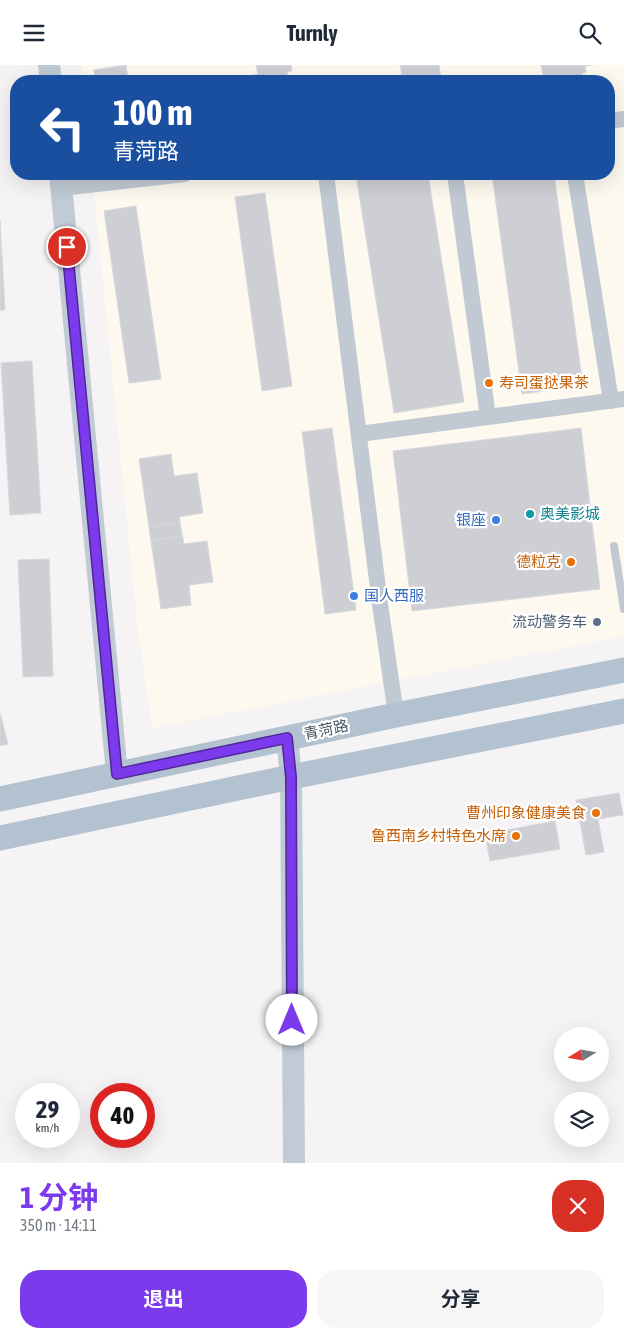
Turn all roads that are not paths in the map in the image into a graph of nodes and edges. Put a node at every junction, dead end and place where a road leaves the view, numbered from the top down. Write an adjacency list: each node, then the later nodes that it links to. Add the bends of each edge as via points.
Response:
1 (79, 180): 5 (street)
2 (327, 180): 8 (street)
3 (455, 180): 7 (street)
4 (576, 180): 6 (street)
5 (61, 181): 15 (street)
6 (618, 400): 7 (street)
7 (488, 417): 8 (street)
8 (359, 435): 13 (street)
9 (614, 546): 10 (lane)
10 (624, 609)
11 (624, 670): 13 (main road, 青菏路)
12 (624, 711): 16 (main road)
13 (396, 715): 14 (main road, 青菏路)
14 (287, 738): 15 (main road, 青菏路); 16 (street)
15 (117, 774): 17 (main road, 青菏路)
16 (291, 777): 18 (main road); 19 (street)
17 (0, 799)
18 (0, 838)
19 (294, 1163)

